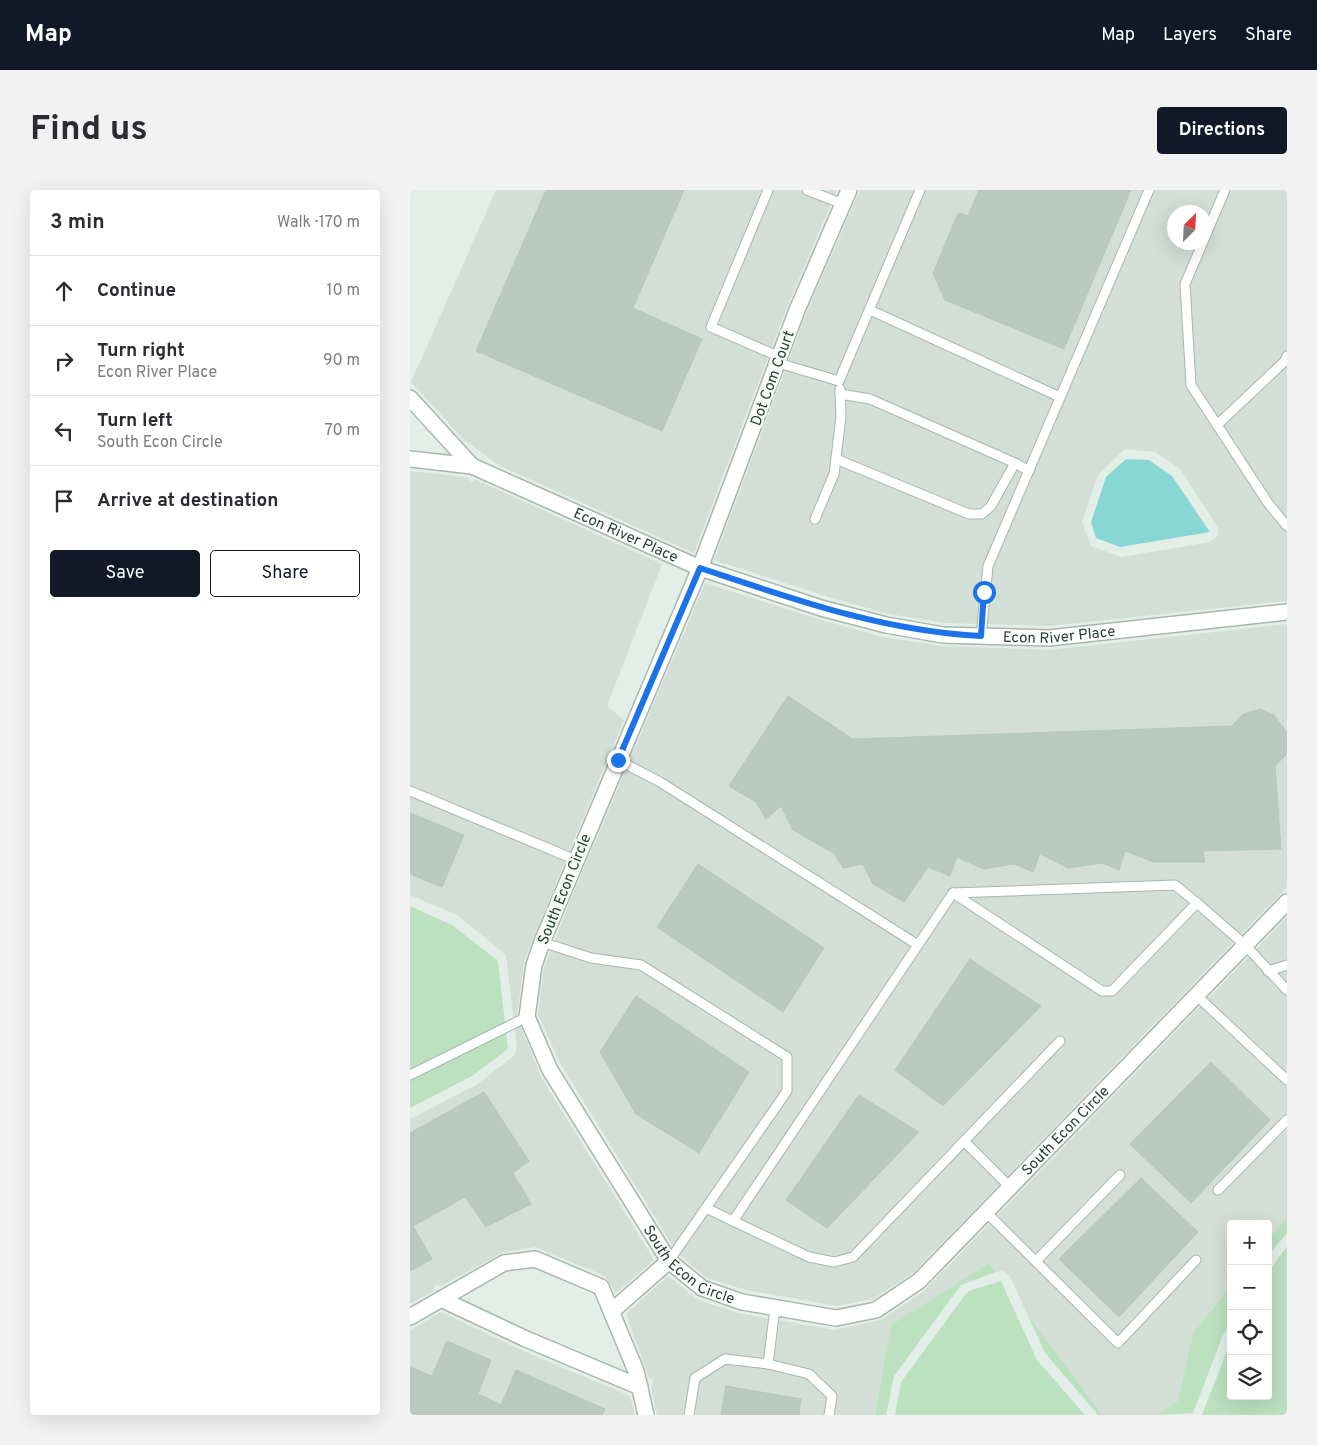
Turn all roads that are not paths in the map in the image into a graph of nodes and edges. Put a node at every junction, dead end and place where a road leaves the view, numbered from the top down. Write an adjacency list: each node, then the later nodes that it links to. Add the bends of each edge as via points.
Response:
1 (768, 190): 11 (lane, via 712,327)
2 (807, 190): 6 (lane)
3 (920, 190): 9 (lane)
4 (1149, 190): 14 (lane)
5 (1226, 190): 7 (lane)
6 (846, 197): 11 (street, Dot Com Court)
7 (1212, 221)
8 (1200, 250): 16 (lane, via 1185,284 1191,385)
9 (870, 310): 12 (lane); 14 (lane)
10 (1287, 356): 16 (lane)
11 (779, 360): 12 (lane); 26 (street, Dot Com Court)
12 (840, 381): 13 (lane)
13 (840, 394): 18 (lane); 19 (lane, via 870,400)
14 (1060, 397): 21 (lane)
15 (410, 398): 20 (street)
16 (1218, 426): 23 (lane)
17 (410, 459): 20 (street)
18 (836, 459): 19 (lane, via 969,514 982,514 990,506); 24 (lane, via 834,474)
19 (1015, 463): 21 (lane)
20 (472, 466): 26 (street, Econ River Place)
21 (1029, 471): 28 (lane, via 988,566)
22 (1287, 512): 23 (lane)
23 (1277, 513): 25 (lane)
24 (814, 519)
25 (1287, 526)
26 (700, 568): 28 (street, Econ River Place, via 821,608 886,625); 29 (street, South Econ Circle)
27 (1287, 612): 28 (street, Econ River Place, via 1049,638)
28 (981, 636)
29 (618, 760): 31 (street, South Econ Circle); 36 (lane, via 660,782)
30 (410, 791): 31 (lane)
31 (576, 860): 35 (street, South Econ Circle)
32 (953, 893): 34 (lane, via 1175,885); 34 (lane, via 1102,992 1112,991); 36 (lane)
33 (1287, 902): 37 (street, South Econ Circle)
34 (1197, 903): 37 (lane)
35 (542, 942): 42 (street, South Econ Circle, via 534,964); 51 (lane, via 591,958 641,965 787,1057 787,1091)
36 (918, 945): 53 (lane)
37 (1245, 945): 39 (lane); 41 (street, South Econ Circle)
38 (1287, 965): 39 (lane)
39 (1268, 971): 40 (lane)
40 (1287, 990)
41 (1196, 996): 45 (lane); 49 (street, South Econ Circle)
42 (527, 1017): 44 (lane); 55 (street, South Econ Circle, via 550,1070)
43 (1060, 1041): 47 (lane)
44 (410, 1075)
45 (1287, 1080)
46 (1287, 1120): 50 (lane)
47 (964, 1141): 49 (lane); 53 (lane, via 853,1257 834,1262 809,1257)
48 (1120, 1175): 56 (lane)
49 (1010, 1188): 52 (street, South Econ Circle)
50 (1218, 1190)
51 (706, 1208): 53 (lane); 55 (lane)
52 (986, 1212): 56 (lane); 58 (street, South Econ Circle, via 919,1281 876,1310 836,1318)
53 (733, 1221)
54 (1196, 1260): 56 (lane, via 1118,1343)
55 (669, 1261): 58 (street, South Econ Circle, via 702,1288 742,1302); 59 (street)
56 (1036, 1261)
57 (441, 1299): 59 (street, via 504,1263 535,1259 601,1287); 60 (street); 62 (street)
58 (775, 1308): 61 (lane)
59 (612, 1311): 62 (street)
60 (410, 1317)
61 (768, 1364): 64 (lane, via 725,1359 695,1378); 65 (lane, via 809,1374 832,1396)
62 (640, 1387): 63 (street)
63 (646, 1415)
64 (689, 1415)
65 (829, 1415)

